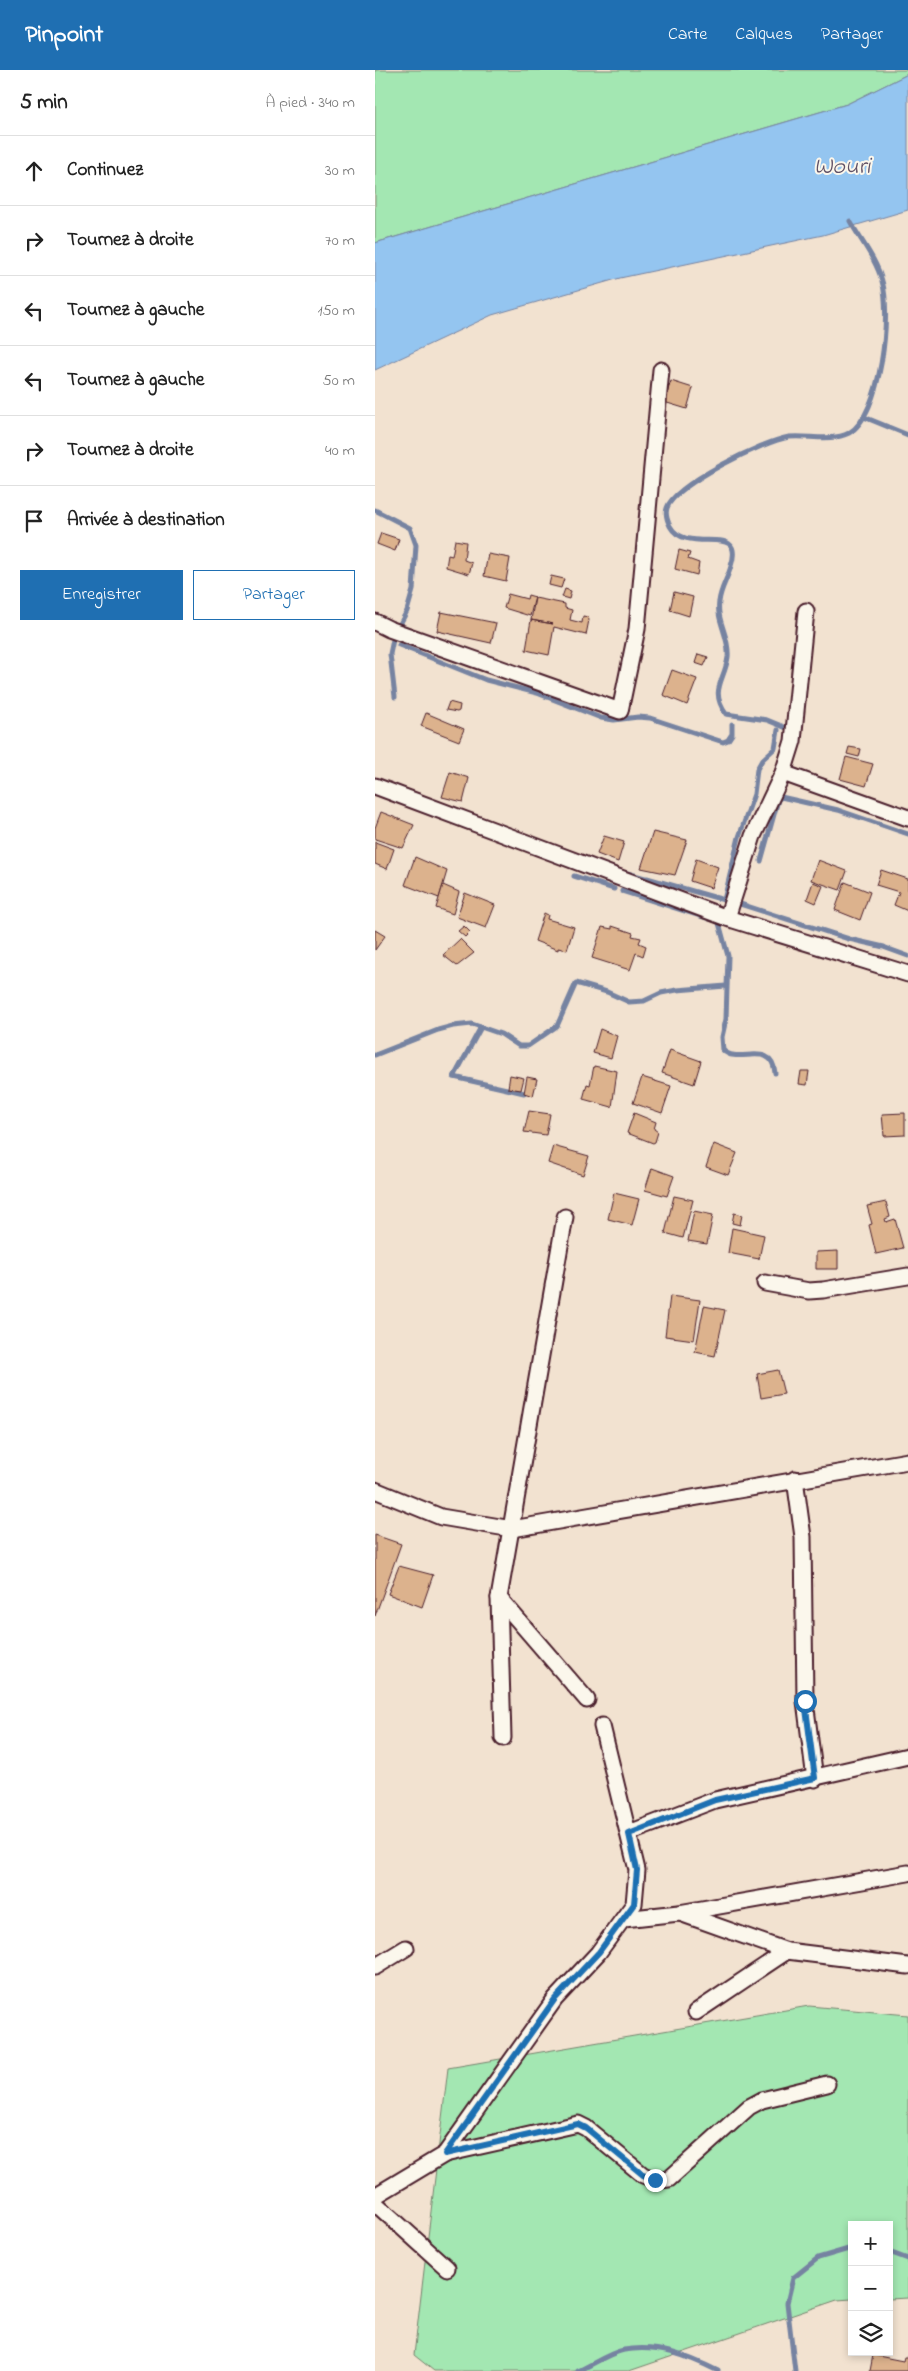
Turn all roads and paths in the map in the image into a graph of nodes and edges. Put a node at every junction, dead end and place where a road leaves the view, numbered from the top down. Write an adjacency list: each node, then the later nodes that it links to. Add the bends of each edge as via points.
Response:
1 (661, 370): 3 (street, via 637,628 620,712)
2 (806, 612): 4 (street, via 793,741)
3 (375, 622)
4 (783, 773): 6 (street); 7 (street, via 753,836)
5 (375, 786): 7 (street)
6 (908, 818)
7 (727, 918): 8 (street)
8 (908, 974)
9 (565, 1217): 15 (street)
10 (908, 1276): 11 (street, via 809,1291)
11 (765, 1284)
12 (908, 1461): 13 (street)
13 (795, 1479): 15 (street); 21 (street, via 803,1537 805,1701)
14 (375, 1490): 15 (street, via 441,1517)
15 (512, 1529): 16 (street)
16 (499, 1598): 17 (street); 19 (street)
17 (587, 1700)
18 (602, 1726): 22 (street)
19 (503, 1738)
20 (908, 1756): 21 (street)
21 (815, 1778): 22 (street, via 715,1800)
22 (629, 1834): 25 (street, via 637,1870 634,1904)
23 (908, 1873): 24 (street)
24 (679, 1913): 25 (street); 27 (street)
25 (624, 1919): 32 (street, via 599,1952 555,1999)
26 (406, 1948): 29 (street)
27 (787, 1951): 28 (street); 30 (street)
28 (908, 1966)
29 (375, 1967)
30 (696, 2012)
31 (827, 2084): 32 (street, via 761,2100 749,2107 669,2179 662,2181 643,2175 578,2124)
32 (445, 2154): 33 (street)
33 (375, 2196)
34 (375, 2203): 35 (street)
35 (447, 2268)

